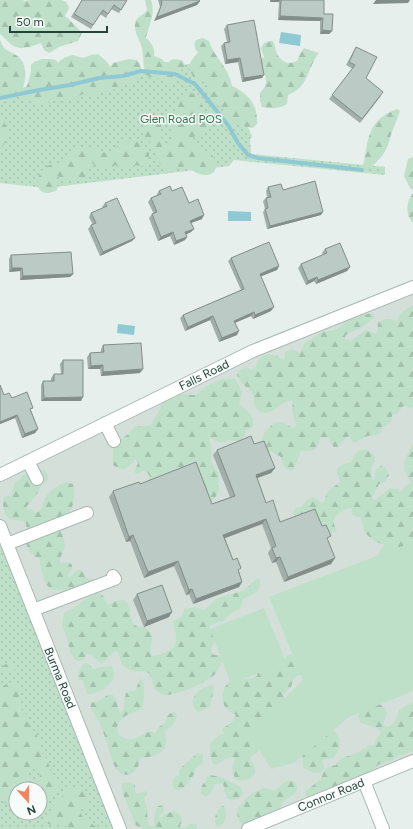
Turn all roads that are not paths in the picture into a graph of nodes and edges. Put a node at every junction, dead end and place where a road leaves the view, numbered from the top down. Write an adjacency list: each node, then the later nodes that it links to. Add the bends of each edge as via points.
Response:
1 (413, 287): 2 (street, Falls Road, via 253,351)
2 (105, 423): 3 (street); 4 (street, Falls Road)
3 (114, 441)
4 (28, 461): 5 (street, Falls Road); 6 (street)
5 (0, 475)
6 (37, 479)
7 (87, 513): 9 (street)
8 (0, 526): 9 (street, Burma Road)
9 (7, 544): 11 (street, Burma Road)
10 (113, 576): 11 (street, via 115,579)
11 (34, 610): 14 (street, Burma Road)
12 (413, 761): 13 (street, Connor Road)
13 (364, 781): 15 (street, Connor Road); 16 (street)
14 (120, 829)
15 (248, 829)
16 (384, 829)

